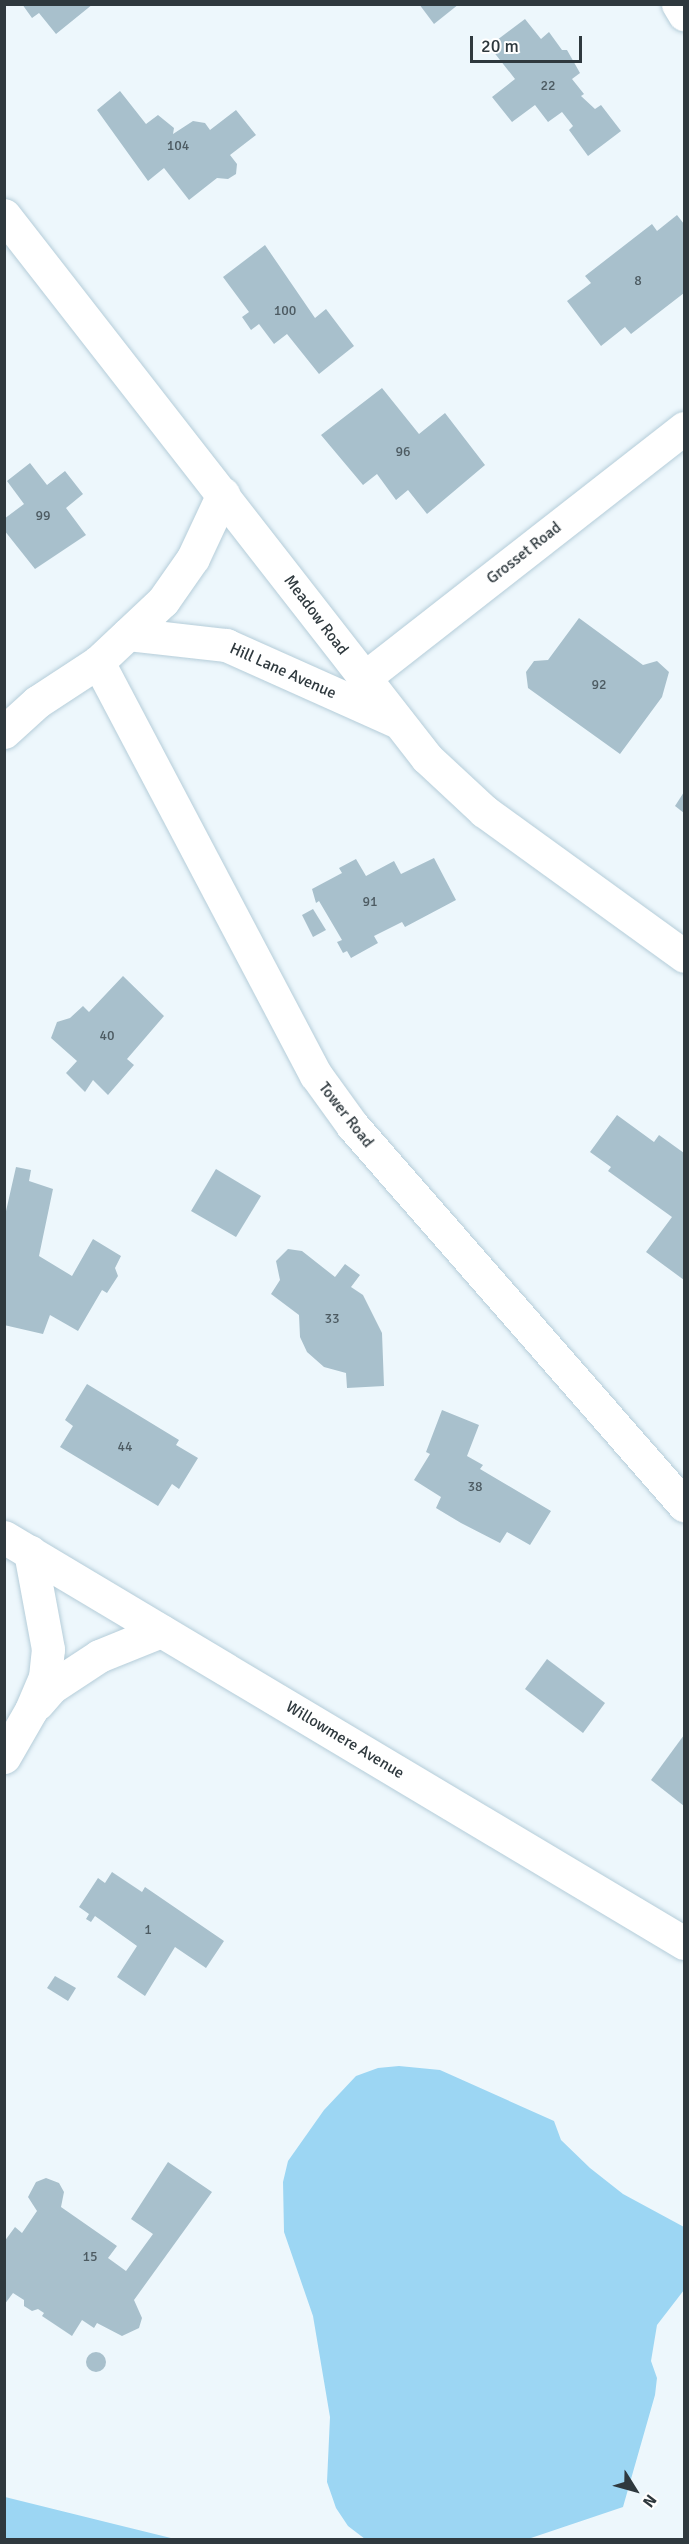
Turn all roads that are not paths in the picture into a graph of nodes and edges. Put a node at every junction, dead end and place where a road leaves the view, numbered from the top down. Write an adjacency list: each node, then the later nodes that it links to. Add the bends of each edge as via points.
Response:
1 (678, 4): 2 (street)
2 (684, 14)
3 (4, 215): 5 (street, Meadow Road)
4 (684, 428): 8 (street, Grosset Road)
5 (223, 494): 6 (street, via 193,558 163,601); 8 (street, Meadow Road)
6 (128, 634): 7 (street); 9 (street, Hill Lane Avenue, via 226,645)
7 (98, 662): 10 (street, via 37,702); 12 (street, Tower Road, via 316,1075 352,1125)
8 (364, 678): 9 (street, Meadow Road)
9 (398, 722): 11 (street, Meadow Road, via 427,758 484,811)
10 (4, 732)
11 (684, 956)
12 (684, 1505)
13 (17, 1545): 14 (street, Willowmere Avenue); 15 (street, via 48,1648 45,1677)
14 (161, 1630): 15 (street, via 99,1656 52,1687); 17 (street, Willowmere Avenue)
15 (31, 1710): 16 (street)
16 (4, 1756)
17 (679, 1936)

